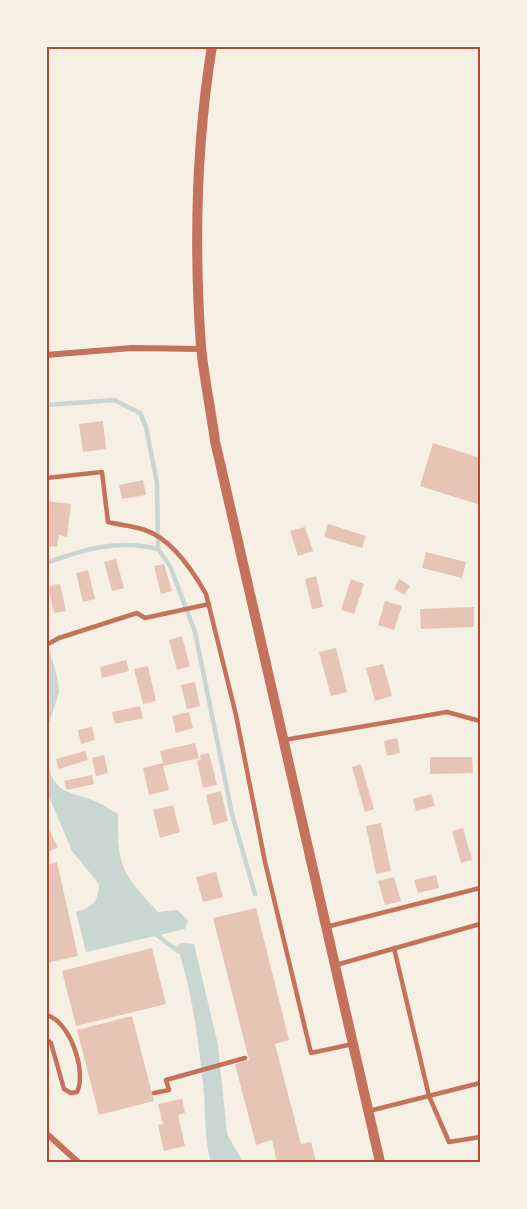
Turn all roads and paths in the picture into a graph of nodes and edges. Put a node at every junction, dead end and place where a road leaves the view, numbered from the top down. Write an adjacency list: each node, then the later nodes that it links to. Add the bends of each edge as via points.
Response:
1 (212, 46): 2 (street, via 202,111 197,265)
2 (201, 349): 3 (street, via 132,348); 8 (street, via 215,441)
3 (46, 355)
4 (46, 478): 5 (lane, via 102,472 108,522 147,531 167,544 196,576)
5 (209, 604): 6 (lane, via 145,618 137,613); 16 (lane, via 311,1053)
6 (46, 645)
7 (480, 721): 8 (lane, via 447,712)
8 (284, 740): 11 (street)
9 (480, 888): 11 (lane)
10 (480, 924): 12 (lane)
11 (326, 927): 13 (street)
12 (394, 948): 13 (lane); 20 (lane)
13 (335, 965): 16 (street)
14 (46, 1016): 15 (lane, via 58,1020 71,1037 80,1076 77,1092 64,1089 51,1043)
15 (46, 1039)
16 (353, 1044): 21 (street)
17 (245, 1058): 19 (lane, via 166,1080 169,1090)
18 (480, 1083): 20 (lane)
19 (154, 1094)
20 (429, 1096): 21 (lane); 23 (lane, via 450,1142)
21 (369, 1111): 25 (street)
22 (46, 1133): 24 (street)
23 (480, 1137)
24 (78, 1162)
25 (380, 1162)

